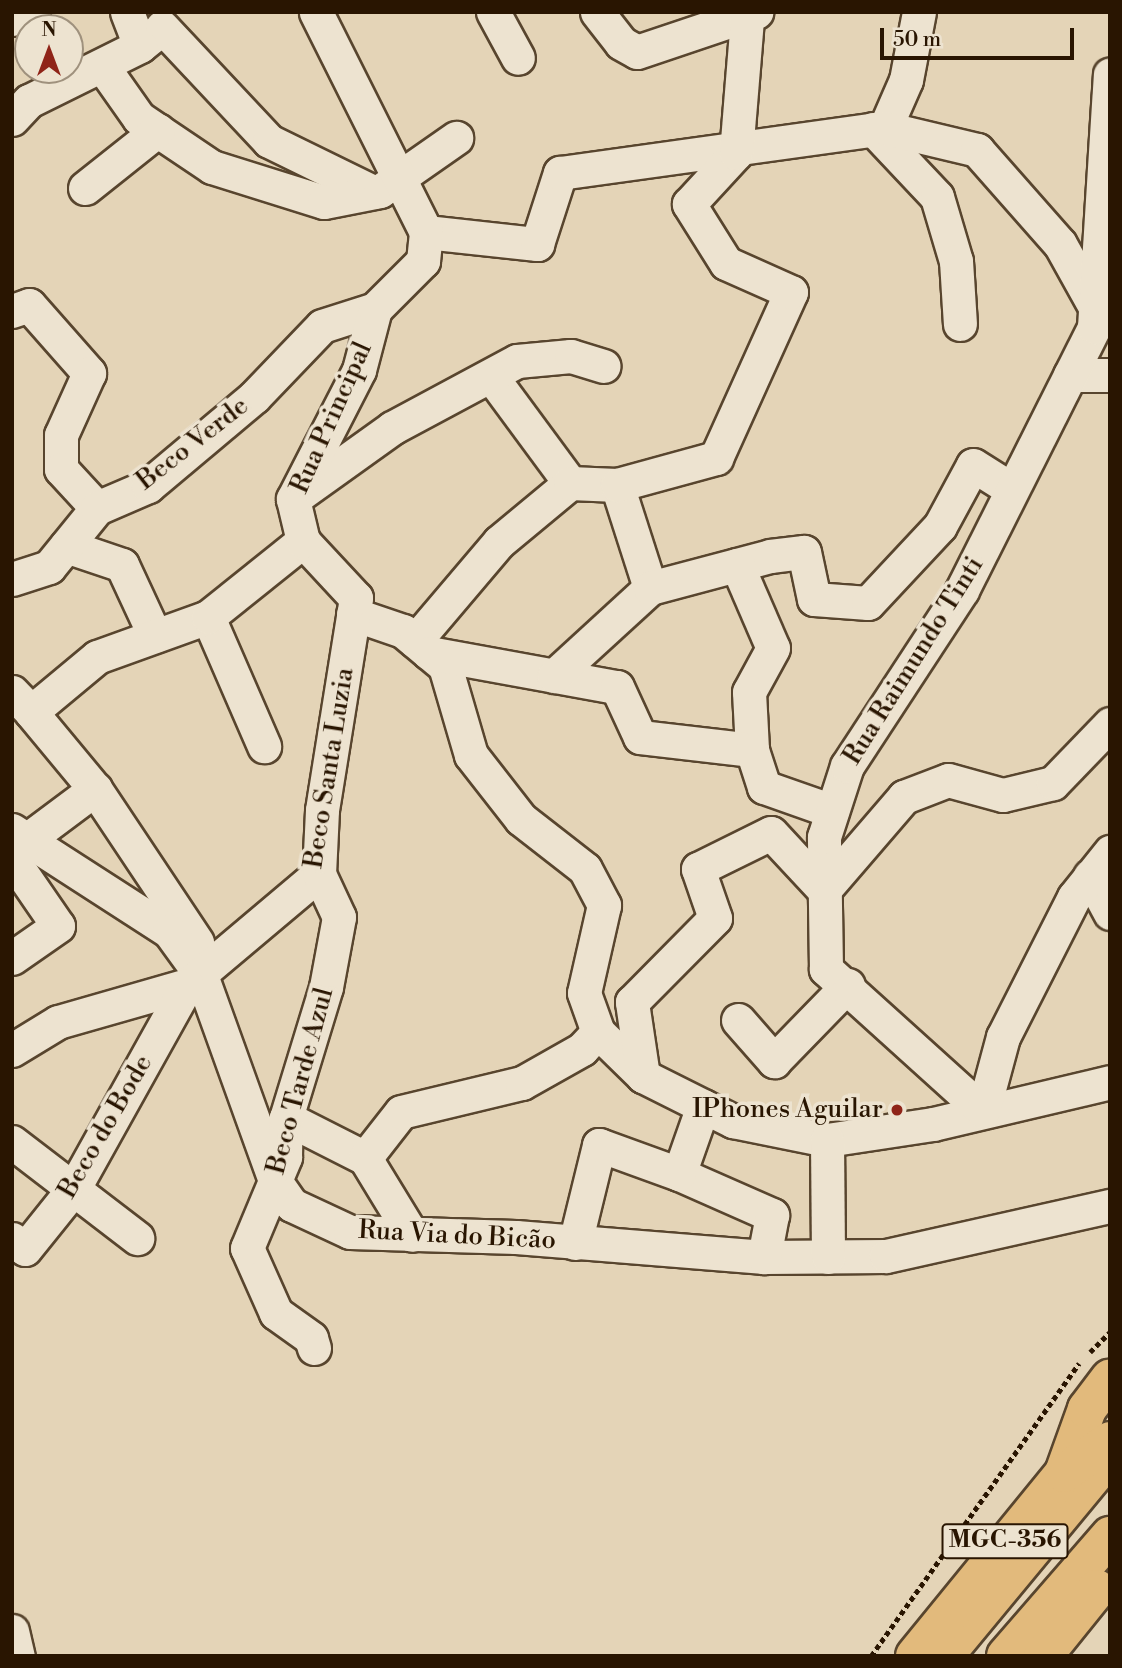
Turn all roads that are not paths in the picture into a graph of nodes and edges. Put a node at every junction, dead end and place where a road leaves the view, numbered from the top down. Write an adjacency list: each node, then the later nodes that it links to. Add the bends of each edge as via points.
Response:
1 (33, 12): 8 (street)
2 (127, 12): 9 (street)
3 (316, 12): 18 (street)
4 (493, 12): 10 (street)
5 (597, 12): 7 (street, via 621,43 637,52)
6 (919, 12): 14 (street, via 906,80)
7 (752, 16): 17 (street)
8 (12, 19)
9 (160, 29): 11 (street); 20 (street, via 269,141)
10 (518, 58)
11 (103, 67): 13 (street, via 29,101); 15 (street, via 139,118)
12 (1110, 75): 22 (street, Rua Raimundo Tinti)
13 (12, 119)
14 (879, 129): 17 (street, via 779,138); 22 (street, via 977,150 1052,234); 25 (street, via 937,197 956,261)
15 (158, 130): 19 (street); 20 (street, via 212,167 324,202)
16 (456, 138): 18 (street)
17 (736, 153): 21 (street, via 560,173 537,244); 31 (street, via 689,204 726,263 791,292 716,458)
18 (403, 176): 20 (street); 21 (street)
19 (85, 188)
20 (373, 192)
21 (426, 232): 23 (street, Rua Principal, via 423,261)
22 (1095, 306): 27 (street, Rua Raimundo Tinti, via 1094,327)
23 (375, 309): 33 (street, Rua Principal, via 359,370); 34 (street, Beco Verde, via 322,326 254,397 148,486)
24 (12, 311): 34 (street, via 29,305 89,373 61,435 61,469)
25 (960, 324)
26 (604, 366): 29 (street, via 571,356 517,361)
27 (1070, 375): 28 (street); 32 (street, Rua Raimundo Tinti)
28 (1110, 375)
29 (491, 376): 30 (street); 33 (street, via 392,428)
30 (570, 484): 31 (street); 43 (street, via 499,542)
31 (617, 485): 39 (street)
32 (1012, 489): 37 (street, via 973,465 940,526 868,603 814,599 804,552); 50 (street, Rua Raimundo Tinti, via 962,590 847,766)
33 (293, 499): 35 (street, Rua Principal)
34 (97, 508): 36 (street, Beco Verde)
35 (303, 541): 40 (street, Rua Principal); 41 (street)
36 (66, 546): 38 (street, Beco Verde, via 49,567); 42 (street, via 122,565)
37 (737, 565): 39 (street); 48 (street, via 773,648 749,692)
38 (12, 579)
39 (650, 588): 44 (street)
40 (354, 606): 43 (street, Rua Principal); 53 (street, Beco Santa Luzia, via 321,810)
41 (208, 617): 42 (street); 47 (street)
42 (155, 636): 45 (street, via 97,657)
43 (422, 647): 44 (street); 60 (street, Rua Principal, via 445,666 471,755 521,819 585,870 604,905 584,993)
44 (554, 676): 48 (street, via 617,687 640,737)
45 (21, 702): 49 (street)
46 (1110, 724): 54 (street, via 1053,783 1003,795 948,779 904,797)
47 (264, 746)
48 (752, 750): 50 (street, via 764,787)
49 (95, 789): 51 (street); 57 (street)
50 (832, 811): 54 (street, Rua Raimundo Tinti, via 824,836)
51 (16, 845): 56 (street, via 58,926); 57 (street, Rua Via do Bicão, via 169,931)
52 (1100, 864): 55 (street); 65 (street, via 1003,1037)
53 (319, 874): 57 (street, Beco Santa Luzia); 66 (street, Beco Tarde Azul, via 339,917 326,987)
54 (824, 890): 58 (street, Rua Raimundo Tinti, via 825,969); 62 (street, via 771,833 698,870 715,918 632,1002)
55 (1110, 913)
56 (12, 958)
57 (200, 975): 61 (street, Beco Santa Luzia, via 58,1022); 71 (street, Rua Via do Bicão); 72 (street, Beco do Bode)
58 (848, 985): 59 (street, via 774,1061); 65 (street, Rua Raimundo Tinti)
59 (738, 1020)
60 (598, 1032): 62 (street, Rua Principal); 69 (street, via 582,1049 522,1083 401,1112)
61 (12, 1051)
62 (643, 1076): 64 (street, Rua Principal)
63 (1110, 1082): 65 (street)
64 (703, 1106): 67 (street, Rua Principal, via 733,1121); 70 (street)
65 (983, 1111): 67 (street, Rua Principal)
66 (286, 1118): 69 (street); 71 (street, Beco Tarde Azul, via 285,1157)
67 (827, 1140): 79 (street)
68 (12, 1142): 72 (street)
69 (365, 1158): 74 (street)
70 (679, 1174): 77 (street, via 600,1144); 78 (street, via 772,1215)
71 (275, 1181): 74 (street, Rua Via do Bicão, via 292,1205 319,1221 349,1232); 80 (street, Beco Tarde Azul, via 247,1248 276,1312 311,1338)
72 (74, 1188): 75 (street); 76 (street, Beco do Bode, via 25,1249)
73 (1110, 1206): 79 (street, Rua Via do Bicão, via 1059,1213 943,1247)
74 (412, 1235): 77 (street, Rua Via do Bicão)
75 (137, 1238)
76 (12, 1239)
77 (575, 1243): 78 (street, Rua Via do Bicão)
78 (764, 1257): 79 (street, Rua Via do Bicão)
79 (828, 1257)
80 (314, 1348)
81 (1110, 1378): 84 (main road, via 1087,1409)
82 (1110, 1441): 84 (main road, MGC-356)
83 (1110, 1455): 85 (main road, MGC-356)
84 (1064, 1473): 89 (main road, MGC-356)
85 (1057, 1520): 86 (main road, via 1079,1521); 90 (main road, MGC-356)
86 (1109, 1550): 91 (main road, MGC-356); 92 (main road, MGC-356)
87 (12, 1631): 88 (street)
88 (18, 1656)
89 (915, 1656)
90 (944, 1656)
91 (1006, 1656)
92 (1043, 1656)

